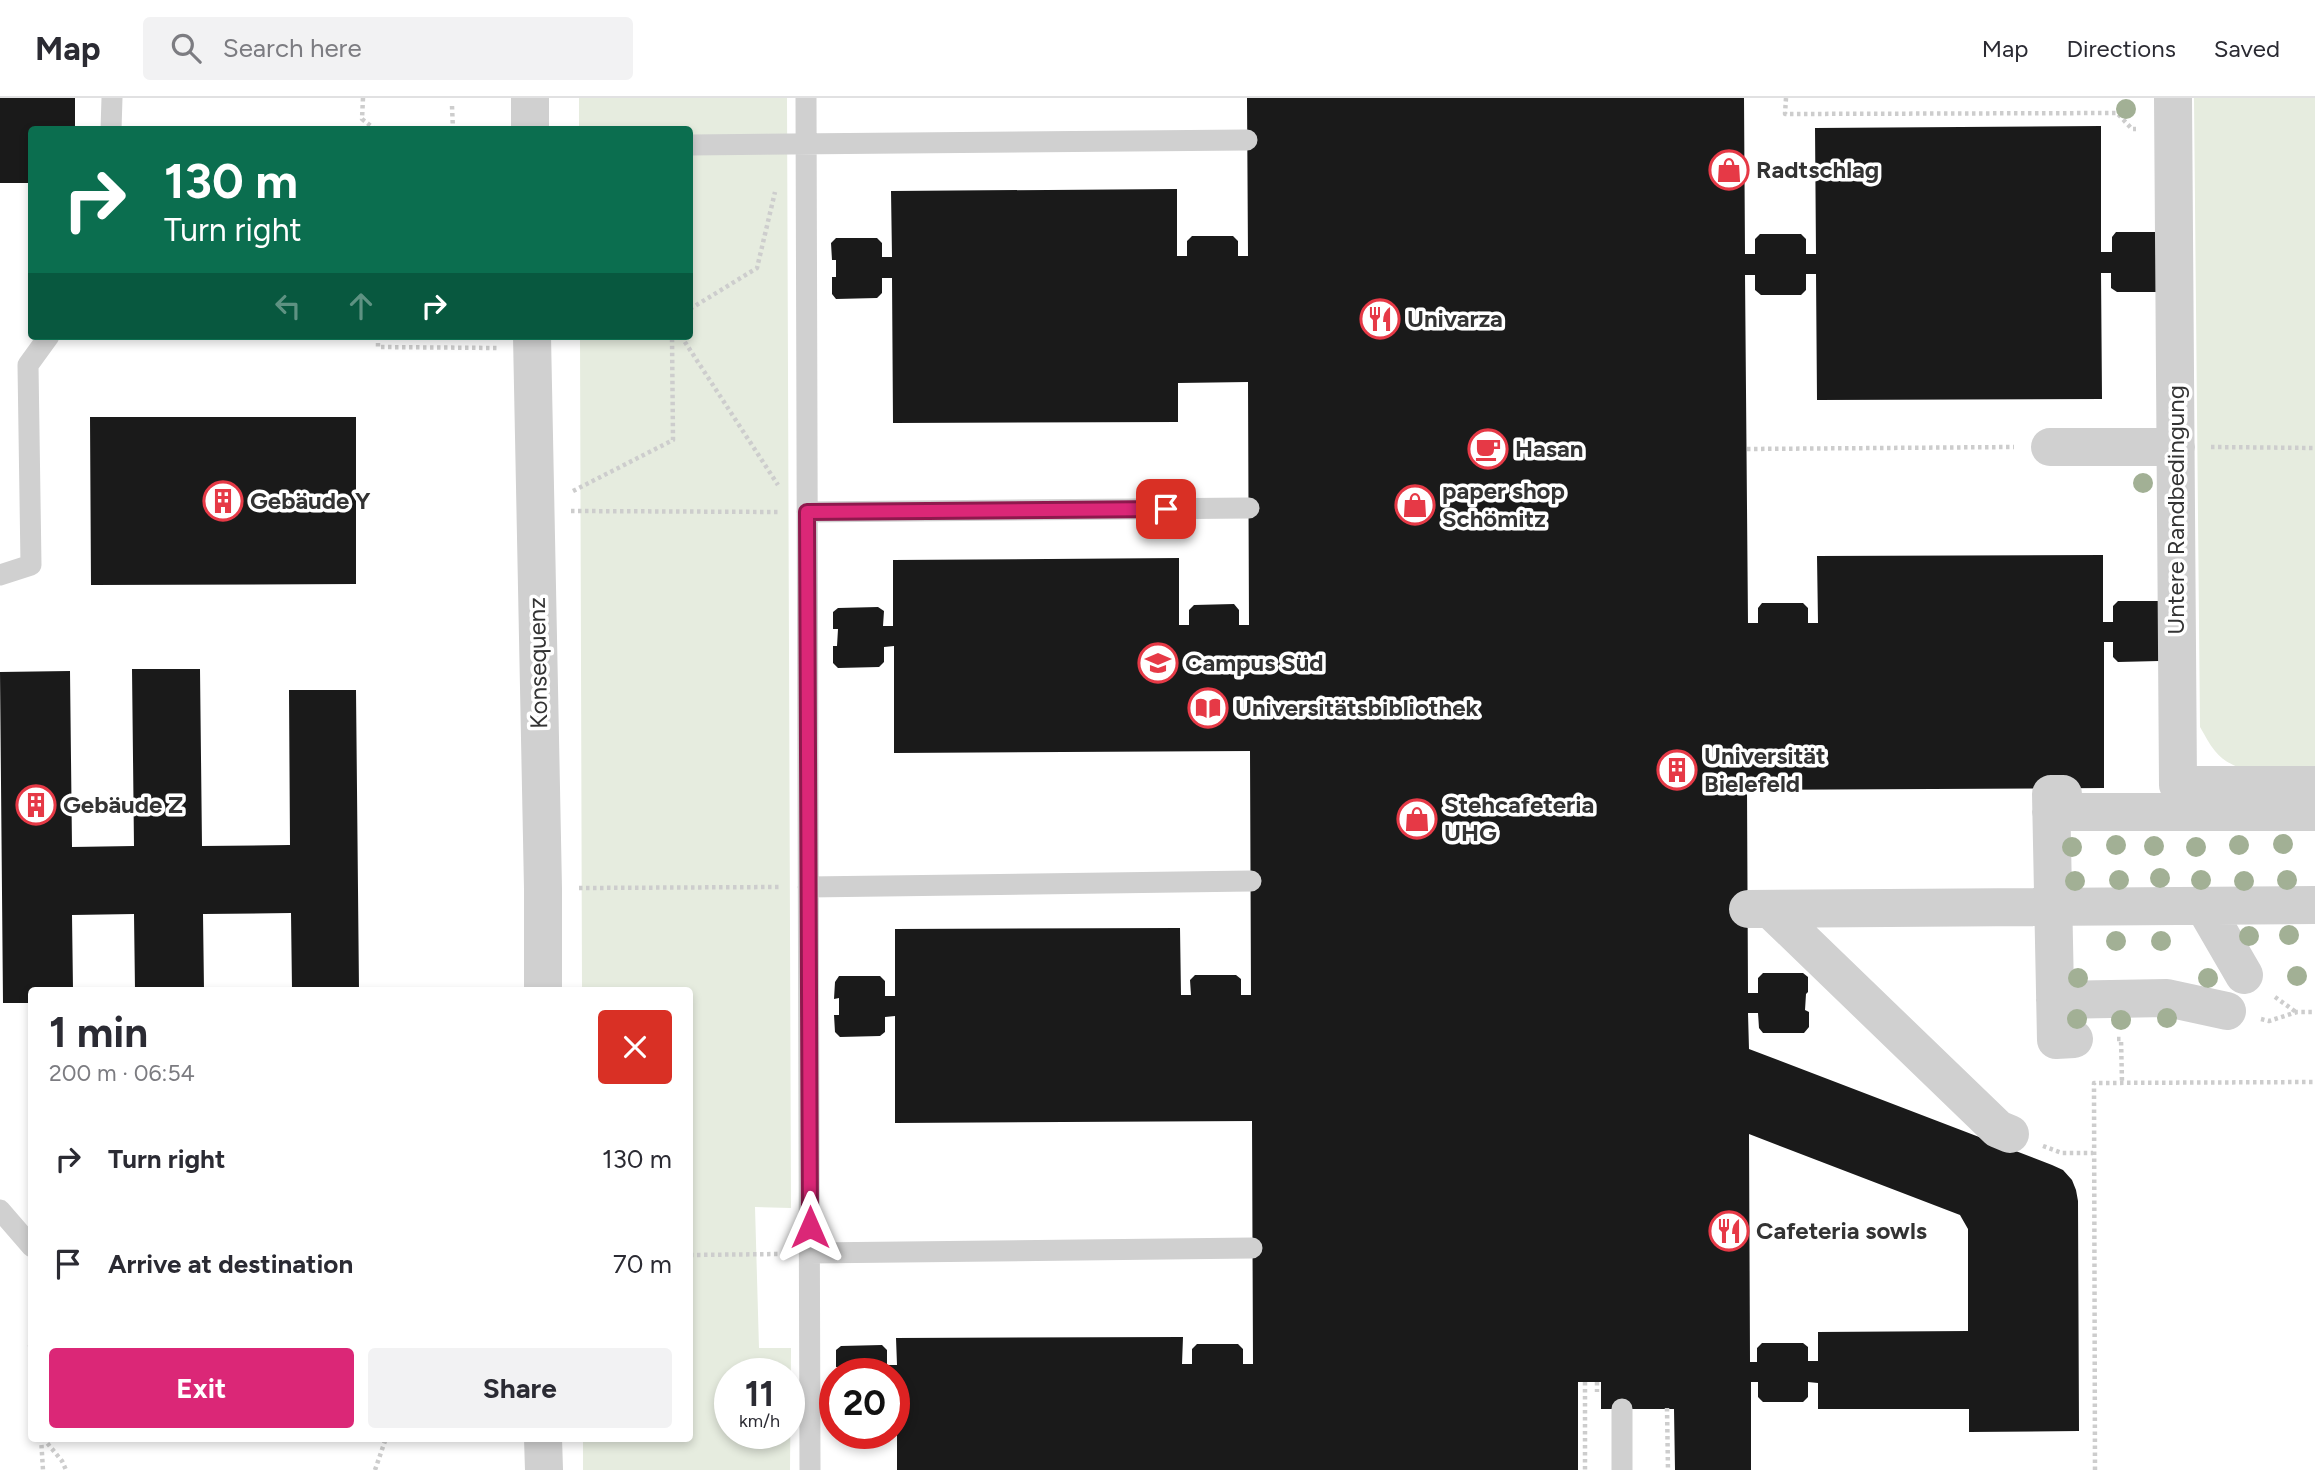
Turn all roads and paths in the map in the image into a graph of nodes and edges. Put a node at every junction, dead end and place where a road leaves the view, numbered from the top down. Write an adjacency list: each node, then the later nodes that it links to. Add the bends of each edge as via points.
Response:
1 (112, 98): 8 (lane)
2 (363, 98): 9 (path, via 362,119)
3 (530, 98): 11 (street)
4 (806, 98): 13 (lane)
5 (1786, 98): 7 (path, via 1785,114 2117,113 2132,129)
6 (452, 106): 10 (path)
7 (2173, 113): 22 (street, Untere Randbedingung)
8 (111, 126)
9 (371, 126)
10 (453, 126)
11 (530, 126)
12 (1247, 140): 13 (lane)
13 (797, 143): 14 (lane); 15 (path, via 757,268); 27 (lane)
14 (693, 145)
15 (693, 307)
16 (46, 340): 28 (lane, via 28,365 31,565)
17 (378, 340): 20 (path, via 378,347)
18 (672, 340): 26 (path, via 673,440)
19 (684, 340): 27 (path)
20 (532, 342): 26 (street, Konsequenz)
21 (2050, 447): 22 (street); 24 (path)
22 (2176, 447): 23 (path); 29 (street, Untere Randbedingung)
23 (2315, 448)
24 (1747, 449)
25 (1249, 508): 27 (lane)
26 (535, 510): 27 (path); 35 (street, Konsequenz)
27 (801, 512): 34 (lane)
28 (0, 575)
29 (2178, 785): 30 (street); 31 (street, via 2167,793)
30 (2315, 785)
31 (2126, 794)
32 (2315, 812): 38 (street, via 2057,803)
33 (1251, 881): 34 (lane)
34 (808, 887): 35 (path); 57 (lane)
35 (543, 889): 40 (street, Konsequenz)
36 (2315, 905): 37 (street)
37 (2204, 906): 38 (street); 39 (street)
38 (2053, 907): 41 (street); 51 (street, via 1759,909 1998,1129)
39 (2244, 975)
40 (542, 987)
41 (2055, 1000): 43 (street, via 2166,998); 47 (street, via 2056,1040)
42 (2278, 1000): 44 (path)
43 (2227, 1011)
44 (2297, 1012): 45 (path); 46 (path)
45 (2315, 1012)
46 (2269, 1021)
47 (2074, 1039)
48 (2116, 1039): 49 (path, via 2121,1039)
49 (2122, 1082): 50 (path); 53 (path, via 2094,1083)
50 (2315, 1082)
51 (2010, 1134)
52 (2058, 1152): 53 (path)
53 (2093, 1153): 74 (path)
54 (0, 1210): 55 (lane)
55 (28, 1242)
56 (1252, 1248): 57 (lane)
57 (810, 1253): 58 (path); 70 (lane)
58 (693, 1255)
59 (1585, 1382): 71 (path)
60 (1667, 1408): 73 (path)
61 (1622, 1409): 72 (lane)
62 (42, 1442): 66 (path)
63 (45, 1442): 67 (path)
64 (385, 1442): 68 (path)
65 (543, 1442): 69 (street)
66 (43, 1470)
67 (66, 1470)
68 (375, 1470)
69 (544, 1470)
70 (810, 1470)
71 (1585, 1470)
72 (1622, 1470)
73 (1668, 1470)
74 (2095, 1470)

